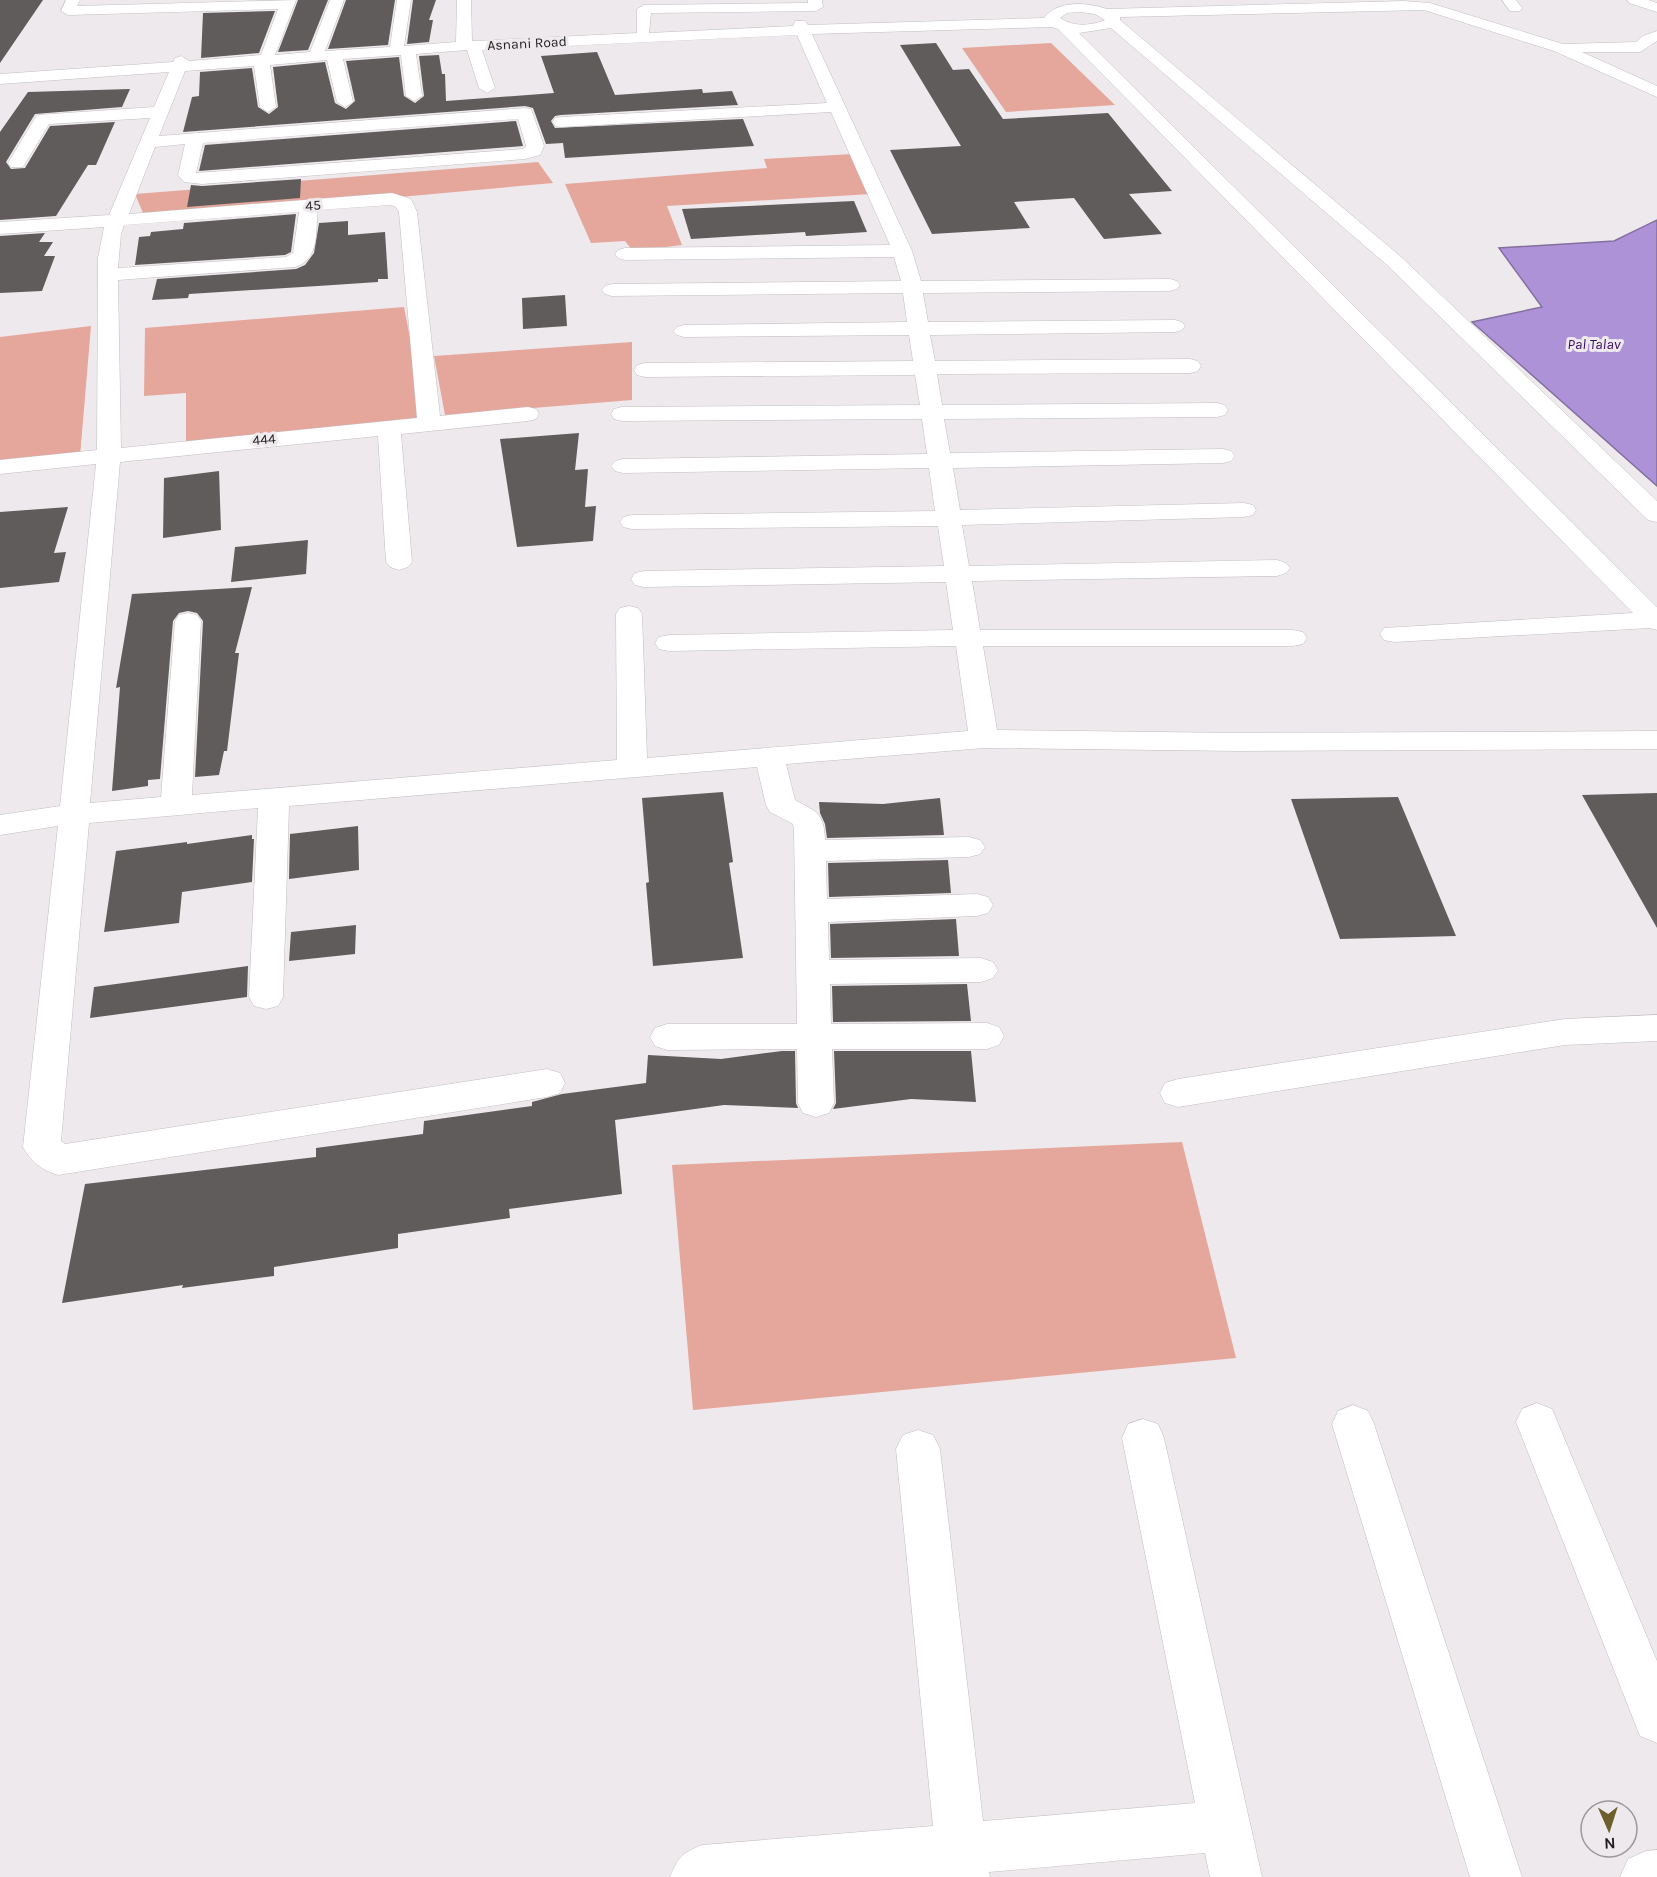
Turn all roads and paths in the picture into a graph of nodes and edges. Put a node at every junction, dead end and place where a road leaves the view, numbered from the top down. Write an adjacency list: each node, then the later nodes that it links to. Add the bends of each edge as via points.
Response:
1 (73, 0): 11 (street, via 68,10)
2 (337, 0): 22 (street)
3 (404, 0): 20 (street)
4 (464, 0): 19 (street)
5 (815, 0): 17 (street, via 816,7 644,9)
6 (1087, 0): 14 (street)
7 (1634, 0): 13 (street)
8 (288, 2): 9 (street); 24 (street)
9 (205, 3): 11 (street)
10 (1424, 3): 14 (street, Asnani Road); 21 (street, Asnani Road)
11 (137, 4)
12 (1038, 5): 15 (street)
13 (1657, 8)
14 (1108, 17): 15 (street, Asnani Road, via 1070,9); 71 (street, via 1394,260)
15 (1055, 20): 16 (street, Asnani Road); 80 (street)
16 (802, 27): 17 (street, Asnani Road); 19 (street, Asnani Road); 35 (street)
17 (643, 31): 19 (street, Asnani Road)
18 (1657, 36): 25 (street, via 1648,39)
19 (467, 44): 20 (street, Asnani Road); 30 (street)
20 (402, 47): 22 (street, Asnani Road); 23 (street, Asnani Road); 32 (street)
21 (1559, 48): 25 (street); 31 (street)
22 (317, 51): 24 (street, Asnani Road)
23 (334, 55): 24 (street, Asnani Road); 33 (street)
24 (265, 57): 26 (street, Asnani Road); 34 (street)
25 (1647, 59): 31 (street)
26 (180, 64): 27 (street, Asnani Road); 29 (street, Asnani Road); 36 (street)
27 (0, 73)
28 (0, 79): 29 (street, Asnani Road)
29 (59, 87): 37 (street)
30 (487, 88)
31 (1655, 91)
32 (414, 96)
33 (345, 102)
34 (268, 107)
35 (838, 107): 38 (street); 47 (street)
36 (162, 112): 37 (street); 41 (street)
37 (43, 119): 42 (street)
38 (561, 122)
39 (363, 125): 40 (street); 43 (street); 43 (street, via 525,113 535,146 534,151 525,154)
40 (195, 138): 41 (street); 43 (street, via 187,175 190,178)
41 (149, 142): 45 (street)
42 (17, 163)
43 (369, 167)
44 (309, 205): 45 (street, 45); 49 (street, via 303,255 297,260); 63 (street, 45, via 392,199 404,203)
45 (116, 221): 46 (street, 45); 49 (street, via 111,234)
46 (0, 228)
47 (902, 251): 48 (street); 51 (street)
48 (625, 254)
49 (110, 275): 65 (street)
50 (1170, 285): 51 (street)
51 (912, 287): 52 (street); 54 (street)
52 (612, 290)
53 (1175, 326): 54 (street)
54 (919, 329): 55 (street); 57 (street)
55 (684, 331)
56 (1190, 366): 57 (street)
57 (925, 368): 58 (street); 60 (street)
58 (645, 370)
59 (1217, 410): 60 (street)
60 (933, 412): 62 (street); 67 (street)
61 (528, 414): 63 (street, 444)
62 (622, 414)
63 (429, 423): 64 (street, 444)
64 (389, 427): 65 (street, 444); 74 (street)
65 (109, 454): 68 (street, 444); 91 (street)
66 (1223, 456): 67 (street)
67 (941, 462): 69 (street); 72 (street)
68 (0, 466)
69 (623, 466)
70 (1244, 510): 72 (street)
71 (1657, 515)
72 (950, 518): 73 (street); 76 (street)
73 (632, 522)
74 (399, 562)
75 (1277, 568): 76 (street)
76 (959, 572): 77 (street); 82 (street)
77 (644, 579)
78 (630, 614): 88 (street)
79 (188, 621): 90 (street)
80 (1656, 621): 81 (street)
81 (1394, 634)
82 (970, 638): 83 (street); 84 (street); 85 (street)
83 (1293, 638)
84 (669, 643)
85 (984, 739): 86 (street); 87 (street)
86 (1657, 740)
87 (770, 757): 88 (street); 94 (street, via 781,805 807,819)
88 (632, 769): 89 (street)
89 (274, 798): 90 (street); 99 (street)
90 (176, 806): 91 (street)
91 (73, 814): 92 (street); 104 (street, via 42,1147 58,1160)
92 (0, 825)
93 (969, 847): 94 (street)
94 (810, 851): 96 (street)
95 (977, 906): 96 (street)
96 (812, 911): 98 (street)
97 (981, 970): 98 (street)
98 (813, 972): 103 (street)
99 (266, 997)
100 (1657, 1028): 105 (street, via 1565,1032)
101 (987, 1036): 103 (street)
102 (667, 1037): 103 (street)
103 (815, 1037): 106 (street)
104 (547, 1083)
105 (1178, 1093)
106 (816, 1103)
107 (1537, 1422): 111 (street)
108 (1353, 1424): 117 (street)
109 (1143, 1438): 112 (street)
110 (918, 1449): 113 (street)
111 (1657, 1719)
112 (1226, 1826): 113 (street); 116 (street)
113 (963, 1863): 115 (street, via 702,1871)
114 (1657, 1876): 118 (street)
115 (696, 1877)
116 (1236, 1877)
117 (1496, 1877)
118 (1646, 1877)

